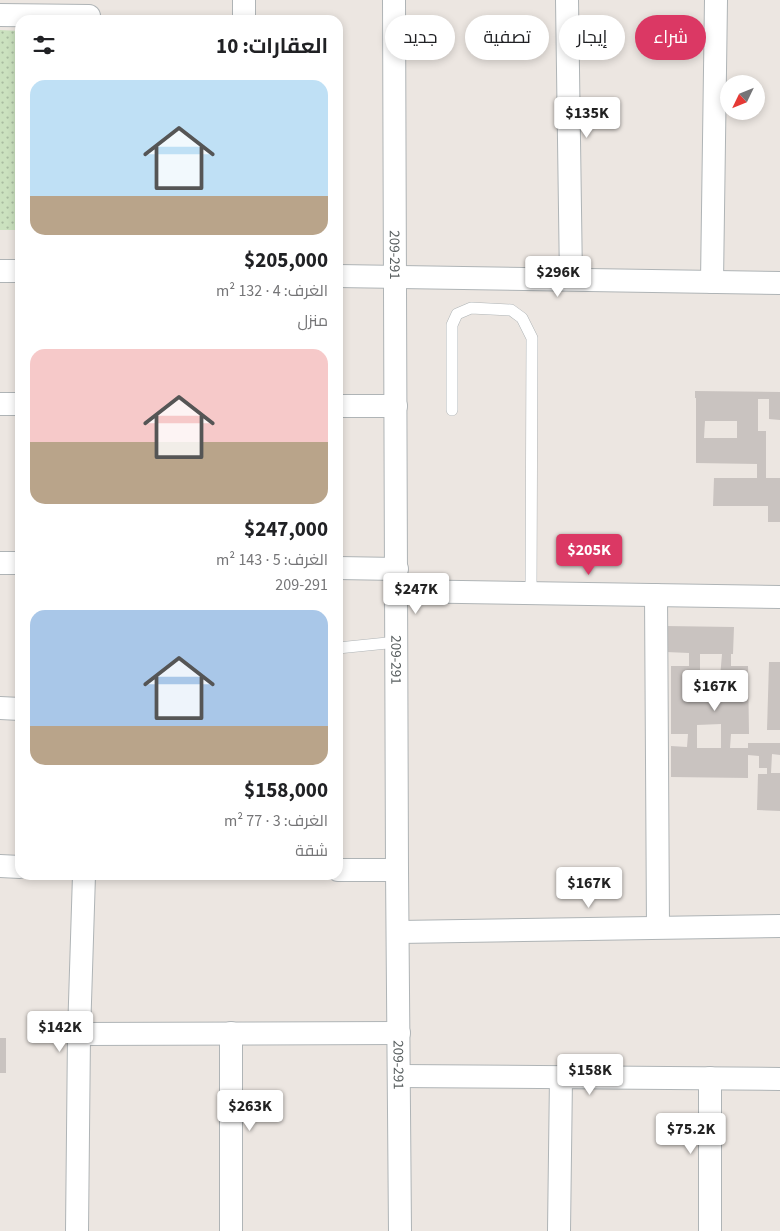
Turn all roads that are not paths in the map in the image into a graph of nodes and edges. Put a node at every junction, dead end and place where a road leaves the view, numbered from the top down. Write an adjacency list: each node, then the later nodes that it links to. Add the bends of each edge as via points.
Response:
1 (244, 0): 7 (street)
2 (394, 0): 11 (street, 209-291)
3 (567, 0): 12 (street)
4 (716, 0): 13 (street)
5 (89, 12): 6 (street)
6 (0, 15)
7 (244, 15)
8 (0, 271): 9 (street)
9 (15, 272)
10 (343, 276): 11 (street)
11 (396, 277): 12 (street); 18 (street, 209-291)
12 (571, 280): 13 (street)
13 (712, 282): 14 (street)
14 (780, 283)
15 (0, 404): 16 (street)
16 (15, 404)
17 (343, 406): 18 (street)
18 (396, 406): 23 (street, 209-291)
19 (452, 410): 25 (lane, via 452,325 457,314 471,308 511,310 522,318 532,338)
20 (0, 563): 21 (street)
21 (15, 563)
22 (343, 568): 23 (street)
23 (397, 569): 24 (street, 209-291)
24 (397, 592): 25 (street); 28 (street, 209-291)
25 (531, 594): 26 (street)
26 (656, 595): 27 (street); 38 (street)
27 (780, 597)
28 (397, 642): 29 (lane); 35 (street, 209-291)
29 (343, 647)
30 (0, 708): 31 (street)
31 (15, 709)
32 (0, 866): 33 (street)
33 (15, 867)
34 (343, 870): 35 (street)
35 (397, 870): 39 (street, 209-291)
36 (84, 880): 42 (street)
37 (780, 926): 38 (street)
38 (658, 927): 39 (street)
39 (399, 932): 41 (street, 209-291)
40 (231, 1033): 41 (street); 42 (street); 48 (street)
41 (399, 1033): 43 (street, 209-291)
42 (79, 1034): 47 (street)
43 (400, 1076): 44 (street); 49 (street, 209-291)
44 (561, 1077): 45 (street); 50 (street)
45 (710, 1078): 46 (street); 51 (street)
46 (780, 1078)
47 (77, 1231)
48 (231, 1231)
49 (400, 1231)
50 (559, 1231)
51 (710, 1231)

